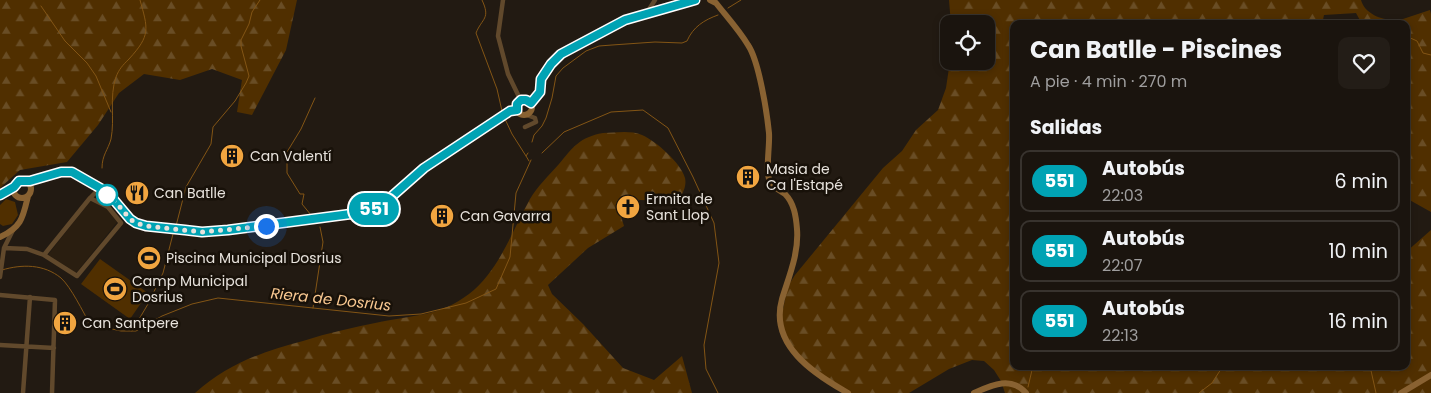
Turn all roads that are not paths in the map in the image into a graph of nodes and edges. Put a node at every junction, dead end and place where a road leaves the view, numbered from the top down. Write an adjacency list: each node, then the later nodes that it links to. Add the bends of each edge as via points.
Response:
1 (503, 0): 6 (street, via 498,36 508,74)
2 (655, 0): 5 (street)
3 (695, 0): 5 (street)
4 (710, 0): 34 (street, via 716,3 754,57 768,130 768,173 771,183 784,193 794,212 797,250 781,302 783,334 801,361 821,378)
5 (646, 14): 7 (street, via 618,23 561,54 541,79 540,92)
6 (521, 100): 7 (street); 8 (street)
7 (531, 103): 9 (street, via 532,109)
8 (517, 110): 9 (street, via 521,115); 15 (street, via 510,111 424,168 382,205 354,215 214,231 146,226 130,219)
9 (527, 115): 10 (street, via 535,118 536,122)
10 (525, 127)
11 (40, 179): 12 (street); 14 (street); 15 (street, via 72,172)
12 (27, 182): 13 (street, via 19,181); 14 (street)
13 (14, 187): 16 (street); 17 (street)
14 (31, 188): 18 (street)
15 (100, 188): 19 (street)
16 (0, 195): 17 (street)
17 (18, 196): 18 (street); 20 (street)
18 (28, 196): 20 (street)
19 (90, 198): 24 (street); 24 (street, via 108,207 121,223 77,276)
20 (25, 209): 21 (street)
21 (14, 229): 22 (street); 23 (street)
22 (1, 236): 23 (street)
23 (3, 250): 24 (street, via 27,249); 25 (street)
24 (44, 255)
25 (0, 277)
26 (0, 295): 27 (street)
27 (30, 297): 29 (street); 30 (street, via 55,300)
28 (0, 345): 29 (street)
29 (26, 346): 30 (street); 32 (street)
30 (54, 348): 33 (street)
31 (1431, 375): 37 (street)
32 (23, 393)
33 (52, 393)
34 (848, 393)
35 (974, 393): 36 (street, via 1007,382)
36 (1026, 393)
37 (1401, 393)

